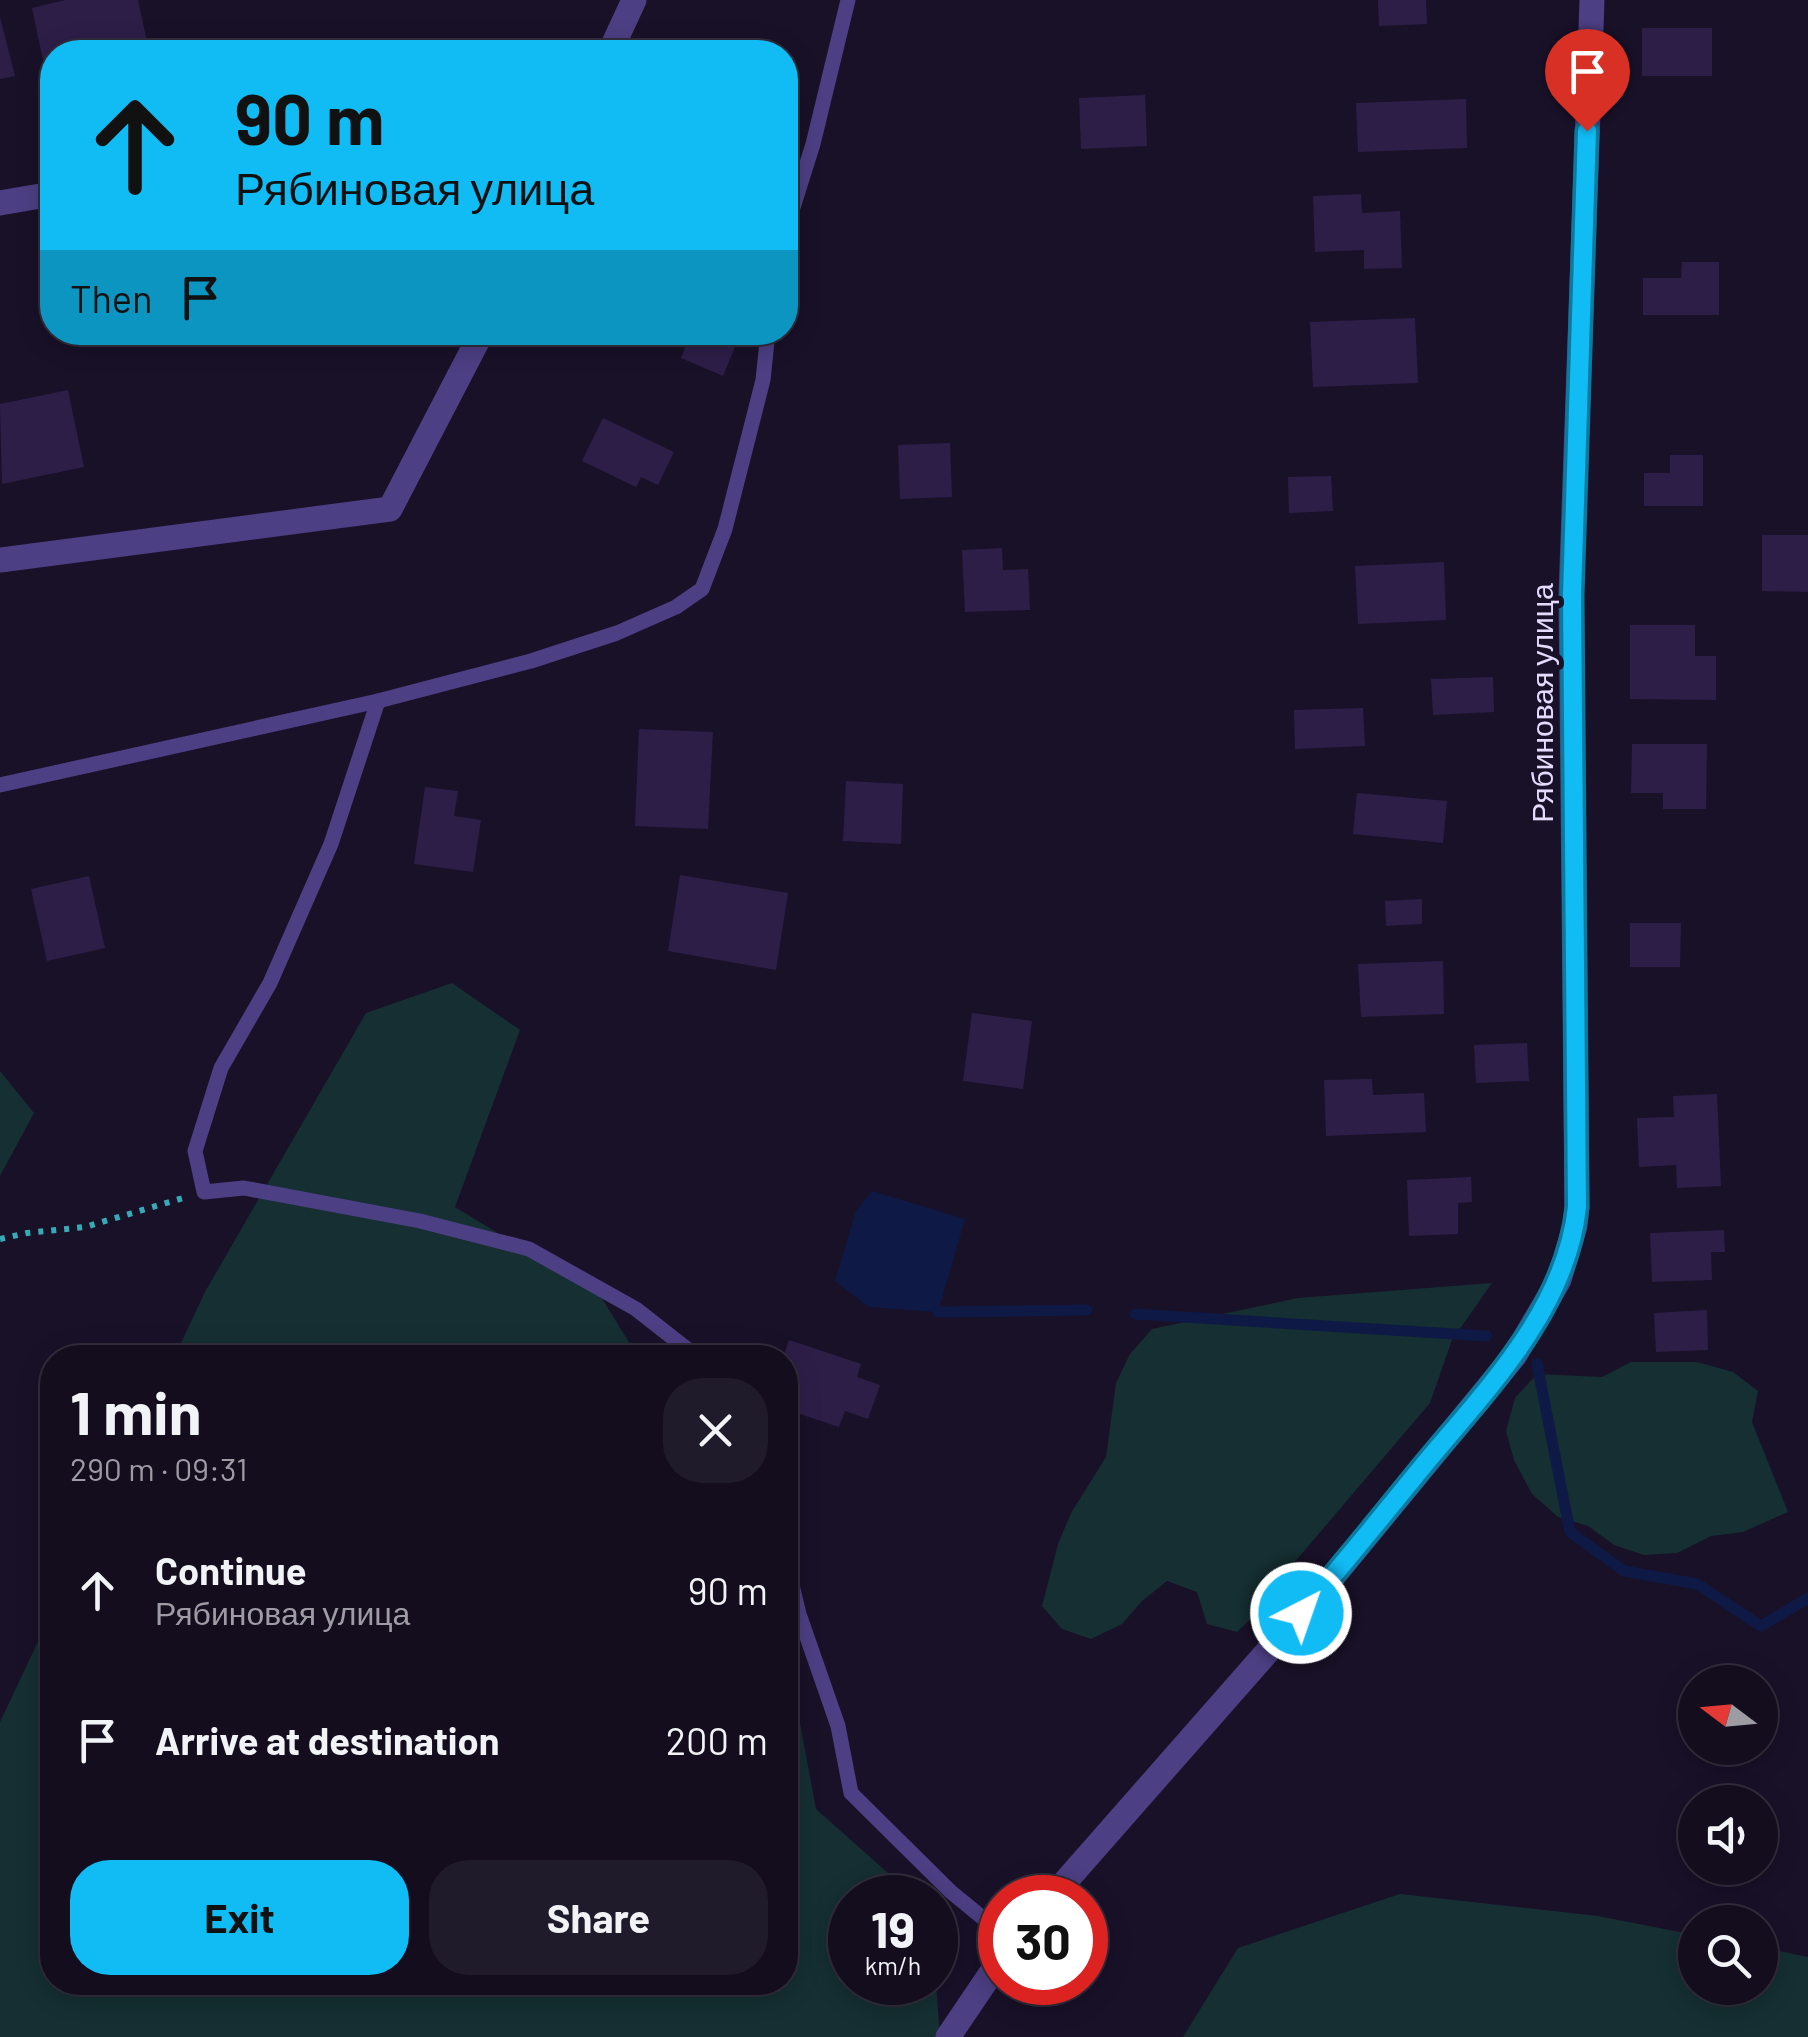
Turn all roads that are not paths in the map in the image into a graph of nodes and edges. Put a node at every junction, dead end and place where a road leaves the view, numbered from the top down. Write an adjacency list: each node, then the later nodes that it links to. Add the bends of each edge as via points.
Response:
1 (634, 0): 4 (street)
2 (848, 0): 5 (lane)
3 (1592, 0): 15 (street, Рябиновая улица, via 1572,595 1575,1226 1559,1280 1515,1355 1326,1585)
4 (616, 40)
5 (798, 193)
6 (40, 196): 7 (street)
7 (0, 203)
8 (475, 345): 10 (street, via 390,509)
9 (766, 345): 11 (lane, via 725,529 702,589 617,633)
10 (0, 560)
11 (378, 702): 12 (lane); 13 (lane, via 330,844 270,983 221,1068 195,1150 204,1192 244,1188 530,1249 636,1309)
12 (0, 785)
13 (682, 1345)
14 (798, 1606): 16 (lane, via 838,1726 851,1793)
15 (1071, 1875)
16 (978, 1914)
17 (978, 1993): 18 (street)
18 (948, 2037)

